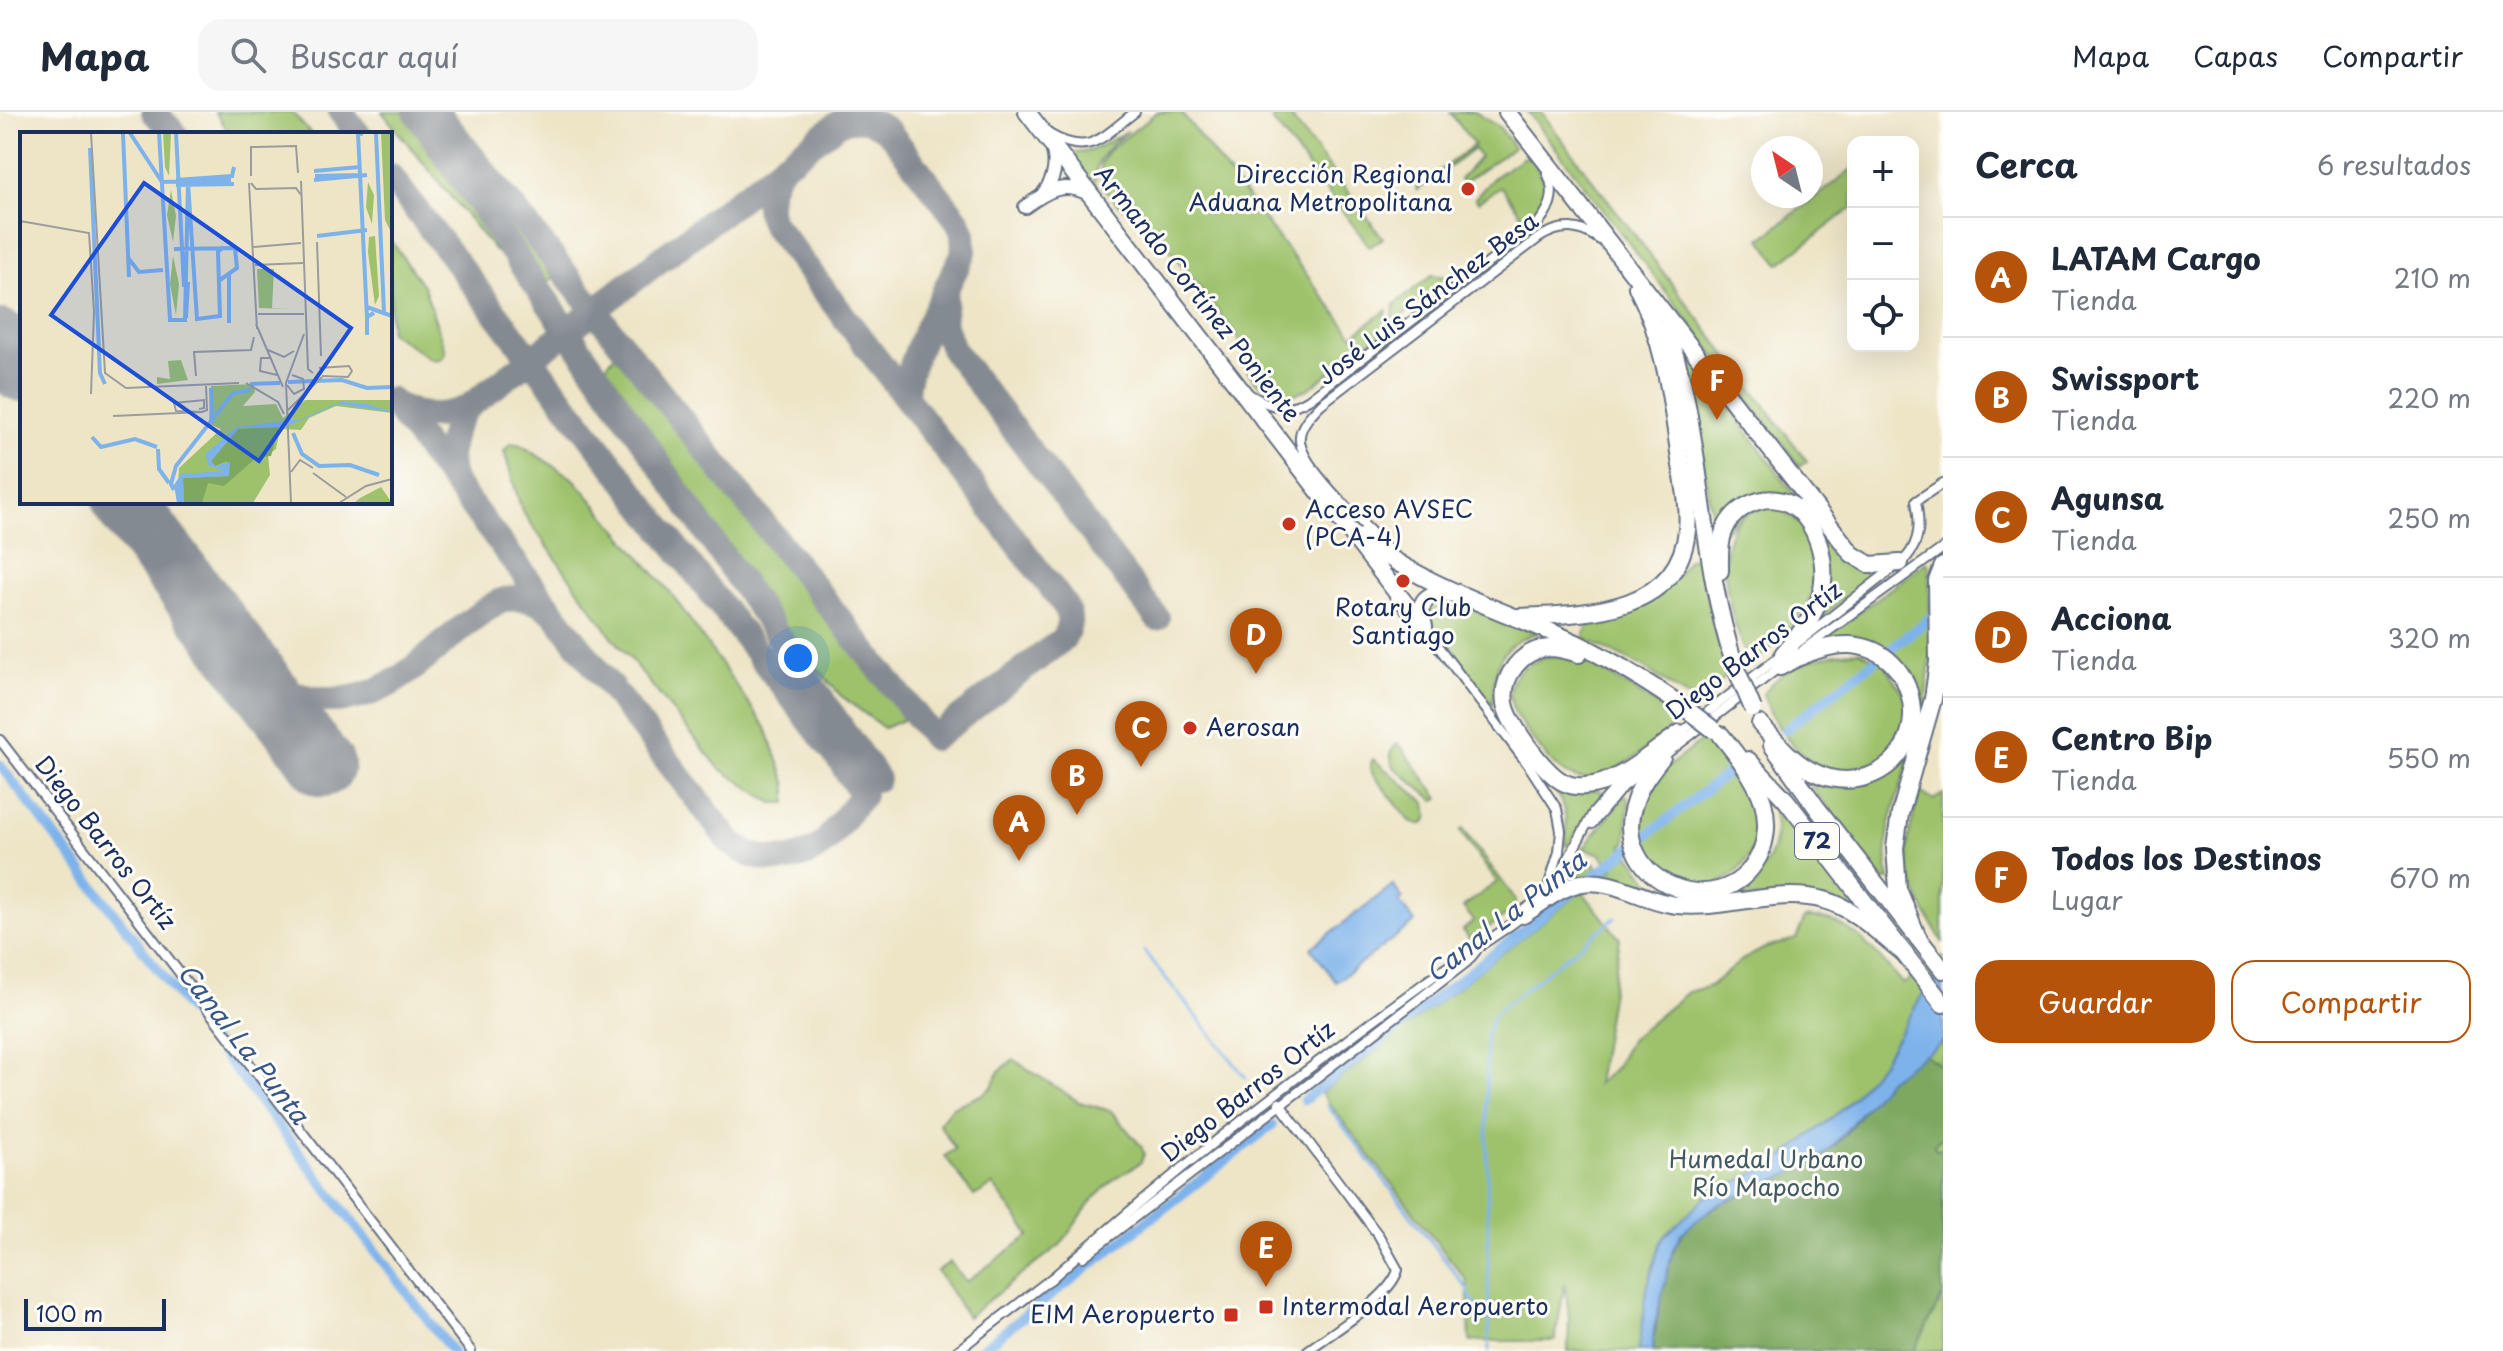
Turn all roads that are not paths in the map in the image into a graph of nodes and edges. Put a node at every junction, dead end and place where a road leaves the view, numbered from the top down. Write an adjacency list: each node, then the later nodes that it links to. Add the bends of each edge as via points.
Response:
1 (1027, 112): 5 (highway, Armando Cortínez Poniente)
2 (1135, 112): 5 (street, via 1082,146)
3 (1507, 112): 4 (highway)
4 (1522, 131): 9 (highway); 11 (street, José Luis Sánchez Besa, via 1553,191 1547,212 1533,229 1301,404 1278,408)
5 (1046, 136): 6 (street, via 1055,166); 7 (highway, Armando Cortínez Poniente)
6 (1043, 194): 7 (street, via 1067,187); 8 (street)
7 (1090, 195): 11 (highway, Armando Cortínez Poniente)
8 (1025, 207)
9 (1617, 252): 10 (highway); 16 (street, José Luis Sánchez Besa, via 1582,229 1548,232 1321,404 1302,428 1301,449 1319,474); 20 (highway, via 1664,357 1687,510 1684,544 1668,574 1636,600 1598,611)
10 (1632, 271): 15 (highway, via 1852,554 1870,565); 19 (highway, 72, via 1660,317 1681,375)
11 (1241, 389): 13 (highway, Armando Cortínez Poniente)
12 (1943, 483): 15 (street, Diego Barros Ortíz, via 1916,501 1916,541)
13 (1329, 505): 16 (highway, 72, via 1368,542); 21 (highway)
14 (1943, 548): 22 (street, Diego Barros Ortíz)
15 (1900, 563): 22 (street, Diego Barros Ortíz)
16 (1406, 566): 18 (highway, 72)
17 (1943, 566): 32 (highway, via 1937,581 1933,699 1895,848 1898,889)
18 (1465, 595): 20 (highway, 72); 21 (highway, via 1443,592 1427,597 1420,609)
19 (1719, 613): 22 (highway, via 1721,542 1729,521 1761,501 1793,506 1816,535 1823,574 1815,608); 24 (highway, 72, bridge)
20 (1516, 617): 23 (highway, 72)
21 (1424, 628): 30 (street, via 1553,802 1560,842 1556,868)
22 (1782, 661): 24 (highway, via 1835,646 1855,646 1881,656 1908,687 1913,717 1905,746 1879,771 1837,779 1820,775 1791,756); 26 (street, Diego Barros Ortíz); 28 (street, Diego Barros Ortíz)
23 (1629, 671): 25 (highway, 72, bridge); 26 (highway, via 1561,648 1537,650 1511,672 1505,705 1516,728 1554,775 1577,786 1608,780)
24 (1756, 717): 32 (highway, 72, via 1783,764)
25 (1717, 732): 28 (highway, via 1748,772 1765,811 1764,840 1752,867 1721,889 1688,892 1671,887 1655,877 1634,846 1633,804); 34 (highway, 72, via 1786,800)
26 (1680, 733): 29 (street, Diego Barros Ortíz, via 1605,798)
27 (0, 740): 40 (street, Diego Barros Ortíz)
28 (1662, 757): 29 (street, Diego Barros Ortíz, via 1621,789)
29 (1573, 850): 30 (street, Diego Barros Ortíz)
30 (1541, 899): 31 (street, Diego Barros Ortíz)
31 (1523, 915): 33 (street, Diego Barros Ortíz); 34 (highway, via 1581,883 1681,906 1823,900 1856,915)
32 (1923, 944): 35 (highway, 72)
33 (1480, 947): 37 (street, Diego Barros Ortíz); 38 (street, Diego Barros Ortíz)
34 (1908, 958): 36 (highway, 72)
35 (1943, 970)
36 (1943, 1004)
37 (1276, 1095): 38 (street); 39 (street, Diego Barros Ortíz)
38 (1281, 1105): 39 (street, Diego Barros Ortíz); 42 (street, via 1379,1236 1398,1270 1375,1299)
39 (1050, 1280): 41 (street, Diego Barros Ortíz)
40 (471, 1351)
41 (957, 1351)
42 (1307, 1351)

